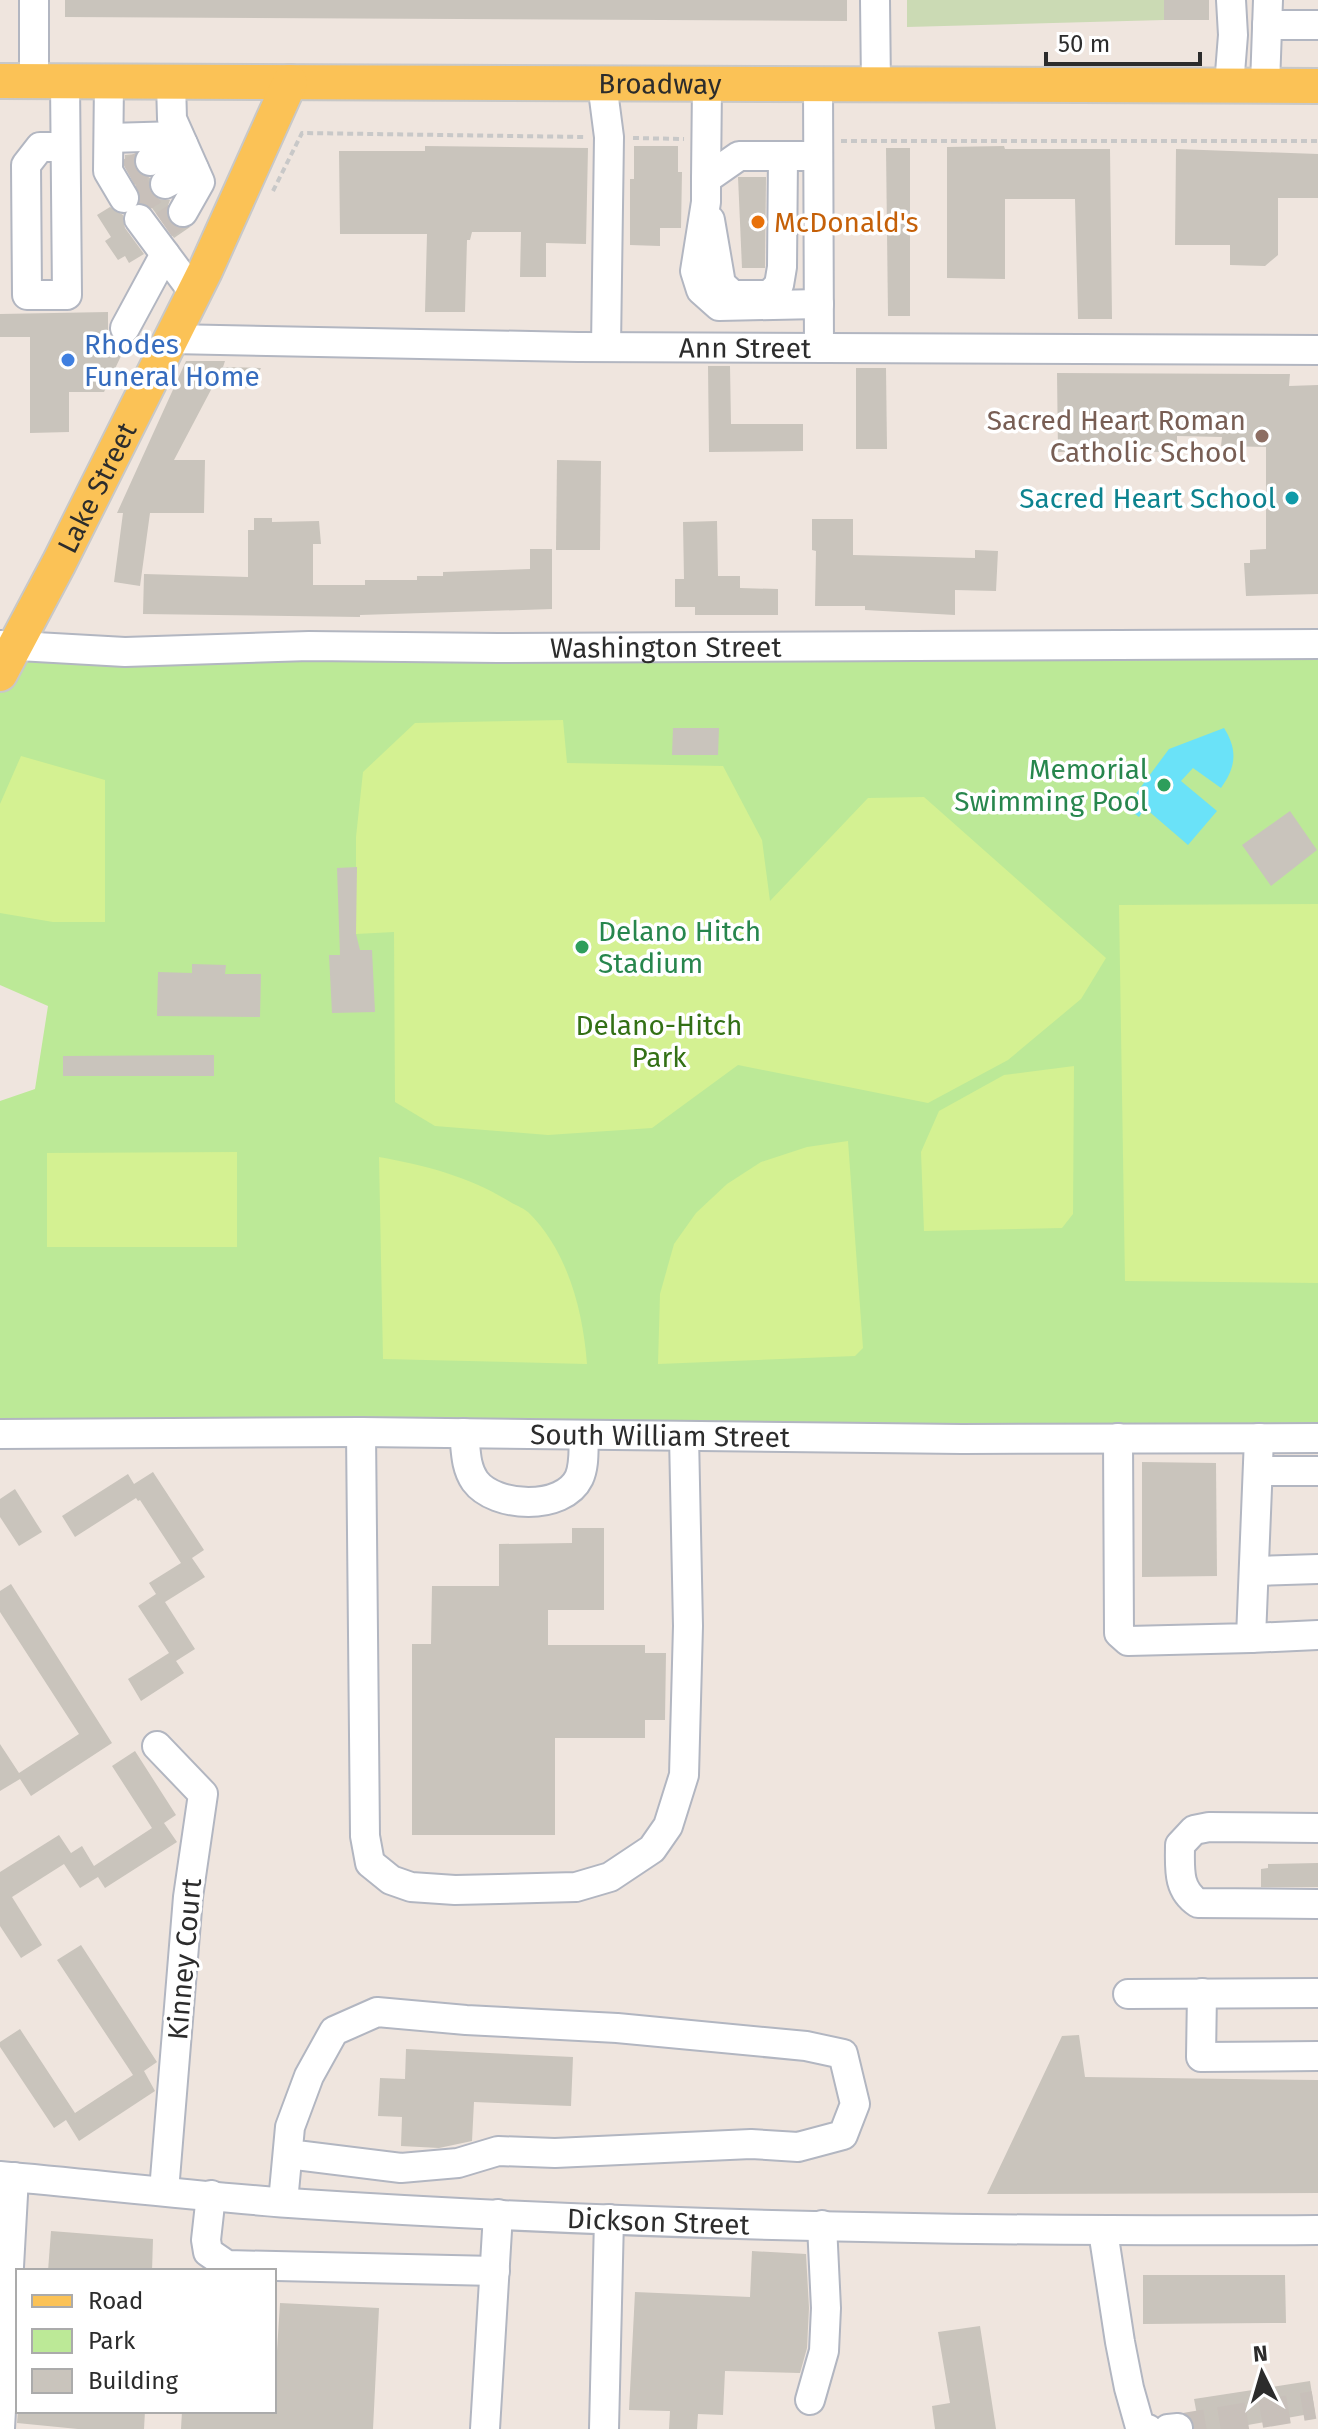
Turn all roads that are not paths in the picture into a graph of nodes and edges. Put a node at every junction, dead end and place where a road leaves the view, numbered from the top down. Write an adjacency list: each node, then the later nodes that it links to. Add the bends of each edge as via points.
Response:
1 (34, 0): 7 (street)
2 (875, 0): 15 (street)
3 (1231, 0): 16 (street)
4 (1268, 12): 5 (street); 14 (street)
5 (1318, 25)
6 (0, 81): 7 (main road, Broadway)
7 (49, 82): 8 (main road, Broadway); 19 (street)
8 (109, 82): 9 (main road, Broadway); 18 (street)
9 (171, 82): 10 (main road, Broadway); 20 (street, via 172,119)
10 (290, 82): 11 (main road, Broadway); 25 (main road, Lake Street)
11 (602, 83): 12 (main road, Broadway); 29 (street, via 609,137)
12 (707, 85): 13 (main road, Broadway); 23 (street)
13 (818, 85): 15 (main road, Broadway); 21 (street)
14 (1265, 85): 16 (main road, Broadway); 17 (main road, Broadway)
15 (876, 86): 16 (main road, Broadway)
16 (1229, 86)
17 (1318, 86)
18 (109, 138): 20 (street); 24 (street, via 108,171)
19 (65, 147): 19 (street, via 67,295 27,295 26,165 40,147)
20 (186, 149): 24 (street); 24 (street, via 200,182)
21 (818, 149): 22 (street); 26 (street)
22 (783, 157): 23 (street, via 739,156); 23 (street, via 782,267 779,285 769,295 733,295 721,284)
23 (706, 191): 26 (street, via 695,271 701,290 719,306)
24 (148, 204): 25 (street); 27 (street)
25 (194, 293): 28 (main road, Lake Street)
26 (819, 304): 30 (street)
27 (125, 328)
28 (171, 339): 29 (street, Ann Street); 33 (main road, Lake Street)
29 (606, 347): 30 (street, Ann Street)
30 (819, 347): 31 (street, Ann Street)
31 (1318, 350)
32 (1318, 644): 33 (street, Washington Street, via 309,646)
33 (5, 655)
34 (361, 1432): 35 (street, South William Street); 36 (street, South William Street); 38 (street, via 365,1836 370,1863 391,1880 411,1887 455,1890 576,1887 610,1877 652,1849 668,1826 684,1775)
35 (464, 1433): 37 (street, South William Street); 37 (street, via 467,1467 475,1482 519,1501 564,1494 578,1481)
36 (0, 1434)
37 (584, 1435): 38 (street, South William Street)
38 (684, 1436): 39 (street, South William Street)
39 (1118, 1438): 40 (street, South William Street); 47 (street, via 1119,1633 1128,1641)
40 (1259, 1438): 41 (street, South William Street); 42 (street)
41 (1318, 1438)
42 (1258, 1471): 43 (street); 45 (street)
43 (1318, 1471)
44 (1318, 1569): 45 (street)
45 (1254, 1571): 47 (street)
46 (1318, 1635): 47 (street)
47 (1251, 1638)
48 (157, 1746): 57 (street, Kinney Court, via 203,1794 188,1897)
49 (1318, 1828): 50 (street, via 1209,1827 1194,1830 1180,1845 1182,1885 1198,1903)
50 (1318, 1904)
51 (1202, 1993): 52 (street); 53 (street); 54 (street, via 1201,2057)
52 (1318, 1993)
53 (1128, 1994)
54 (1318, 2056)
55 (288, 2154): 55 (street, via 290,2127 304,2089 334,2031 377,2012 806,2046 843,2054 855,2104 843,2135 798,2147 498,2151 458,2163 401,2168); 59 (street)
56 (7, 2176): 57 (street, Dickson Street); 67 (street)
57 (164, 2191): 58 (street, Dickson Street)
58 (211, 2195): 59 (street, Dickson Street); 65 (street, via 208,2252 227,2265)
59 (283, 2202): 60 (street, Dickson Street)
60 (498, 2214): 61 (street, Dickson Street); 65 (street)
61 (609, 2219): 62 (street, Dickson Street); 69 (street)
62 (822, 2225): 64 (street, Dickson Street); 66 (street, via 824,2351)
63 (1318, 2230): 64 (street, Dickson Street)
64 (1103, 2231): 70 (street, via 1129,2388 1140,2427)
65 (495, 2271): 68 (street)
66 (810, 2400)
67 (0, 2428)
68 (485, 2429)
69 (604, 2429)
70 (1148, 2429)

